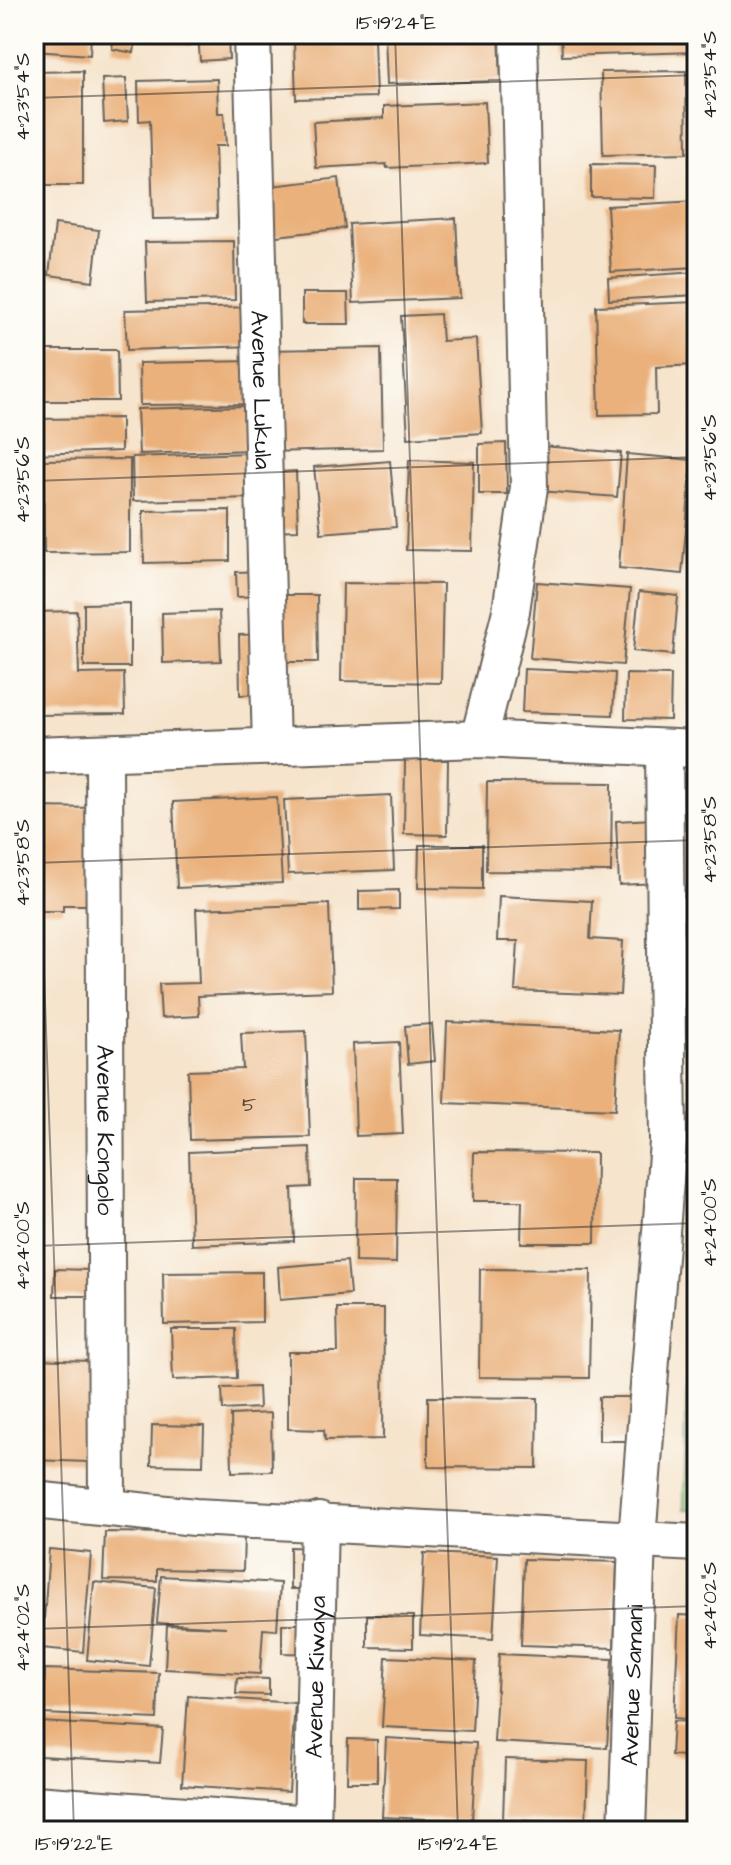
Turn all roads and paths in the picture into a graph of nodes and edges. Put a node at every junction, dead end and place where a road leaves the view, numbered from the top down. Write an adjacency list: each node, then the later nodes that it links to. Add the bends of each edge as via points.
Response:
1 (252, 34): 4 (street, Avenue Lukula)
2 (519, 34): 3 (street, via 529,487 511,611)
3 (479, 739): 4 (street); 5 (street)
4 (271, 747): 6 (street)
5 (680, 749): 11 (street, Avenue Samani, via 668,1142)
6 (104, 754): 7 (street); 9 (street, Avenue Kongolo)
7 (34, 755)
8 (34, 1500): 9 (street)
9 (107, 1505): 10 (street, via 195,1517)
10 (319, 1521): 11 (street); 14 (street, Avenue Kiwaya)
11 (637, 1539): 12 (street); 15 (street, Avenue Samani)
12 (697, 1543)
13 (34, 1804): 14 (street)
14 (312, 1828)
15 (627, 1831)

